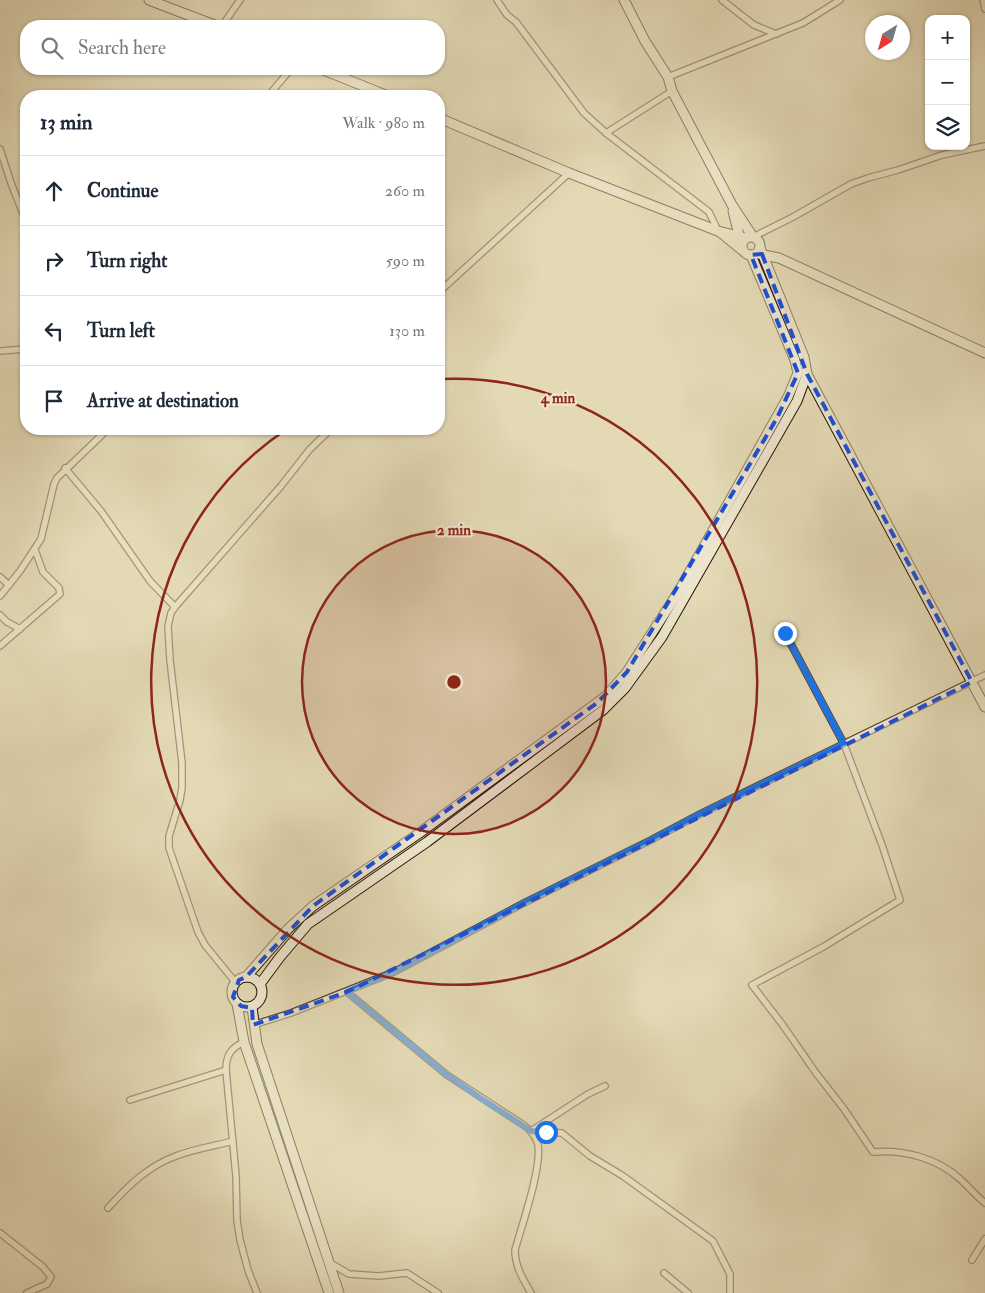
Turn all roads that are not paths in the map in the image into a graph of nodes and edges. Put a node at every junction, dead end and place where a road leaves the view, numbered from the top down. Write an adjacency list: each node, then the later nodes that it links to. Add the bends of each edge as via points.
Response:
1 (149, 0): 9 (street)
2 (240, 0): 10 (street)
3 (497, 0): 19 (street, via 584,112)
4 (624, 0): 14 (street)
5 (722, 0): 11 (street, via 754,25)
6 (840, 0): 11 (street, via 803,23)
7 (983, 0): 8 (street)
8 (985, 10)
9 (201, 20)
10 (226, 20)
11 (776, 34): 14 (street)
12 (286, 75): 15 (street)
13 (336, 75): 16 (street)
14 (668, 77): 17 (street)
15 (273, 90)
16 (373, 90)
17 (672, 91): 19 (street); 23 (street)
18 (445, 121): 22 (street)
19 (606, 133): 25 (street, via 709,212)
20 (985, 146): 26 (street, via 942,155 851,184 793,217)
21 (0, 149): 24 (street)
22 (569, 173): 25 (street); 27 (street)
23 (732, 205): 26 (street); 26 (street)
24 (20, 207)
25 (718, 231): 26 (street); 26 (street)
26 (751, 246): 30 (street); 31 (street, via 804,357); 48 (street, via 798,373 777,418 627,672 597,703 313,906 288,929)
27 (445, 287)
28 (20, 349): 29 (street)
29 (0, 351)
30 (985, 353)
31 (807, 374): 45 (street); 50 (street, via 785,422 687,595 626,688 603,710 434,836 308,924)
32 (101, 435): 34 (street)
33 (325, 435): 39 (street)
34 (65, 468): 35 (street, via 54,484 43,533); 39 (street, via 150,581)
35 (35, 550): 37 (street); 41 (street, via 43,572 61,591)
36 (0, 577): 37 (street)
37 (9, 585): 38 (street)
38 (0, 596)
39 (175, 606): 49 (street, via 168,626 182,788 168,848 205,946)
40 (0, 614): 41 (street)
41 (20, 629): 43 (street)
42 (785, 633): 47 (street)
43 (0, 646)
44 (985, 675): 45 (street)
45 (972, 682): 46 (street); 47 (street)
46 (985, 707)
47 (844, 744): 51 (street, via 526,902 394,972); 61 (street, via 900,900 752,985 872,1152 885,1151 928,1159 948,1170)
48 (246, 978): 49 (street); 50 (street)
49 (236, 982): 52 (street, via 232,993)
50 (260, 984): 53 (street, via 261,999)
51 (347, 992): 54 (street); 59 (street, via 447,1075)
52 (237, 1004): 53 (street); 55 (street)
53 (252, 1007): 54 (street)
54 (253, 1026): 66 (street)
55 (244, 1042): 56 (street, via 228,1053); 70 (street)
56 (226, 1070): 58 (street); 60 (street)
57 (605, 1086): 59 (street)
58 (130, 1100)
59 (531, 1131): 73 (street, via 538,1146 538,1165 515,1250 515,1262); 75 (street, via 562,1133 713,1241 730,1274)
60 (232, 1141): 62 (street, via 162,1162 128,1186); 69 (street, via 240,1240)
61 (985, 1204)
62 (108, 1208)
63 (0, 1233): 68 (street, via 51,1277 47,1284)
64 (985, 1239): 65 (street)
65 (972, 1260)
66 (328, 1262): 71 (street); 72 (street, via 349,1274 379,1276 407,1273)
67 (664, 1272): 74 (street)
68 (27, 1293)
69 (257, 1293)
70 (329, 1293)
71 (339, 1293)
72 (438, 1293)
73 (531, 1293)
74 (688, 1293)
75 (730, 1293)

